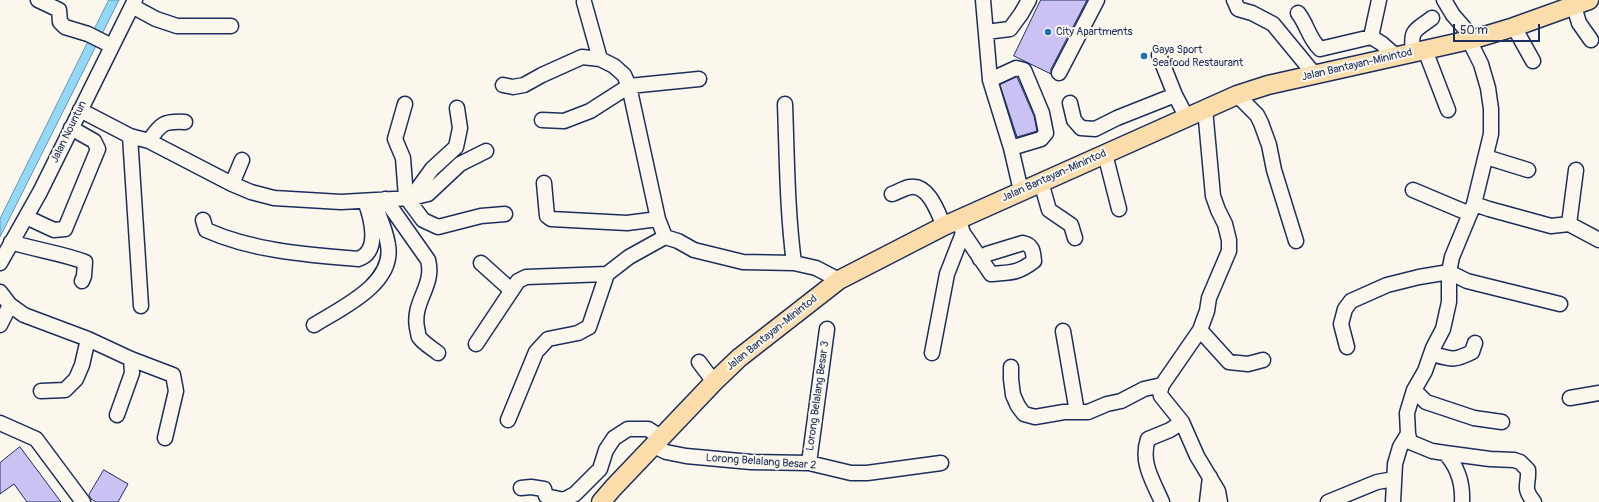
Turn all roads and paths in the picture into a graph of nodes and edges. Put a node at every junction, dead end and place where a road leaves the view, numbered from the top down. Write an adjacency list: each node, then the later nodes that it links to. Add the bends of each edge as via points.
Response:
1 (38, 0): 19 (street, via 59,10 60,22 65,27)
2 (983, 0): 15 (street)
3 (1028, 0): 15 (street, via 1010,29)
4 (1097, 0): 25 (street)
5 (1234, 0): 26 (street, via 1238,9 1273,24)
6 (1379, 0): 16 (street)
7 (1444, 0): 17 (street)
8 (584, 2): 23 (street)
9 (134, 3): 13 (street, via 156,19 177,26); 19 (street, Jalan Nountun)
10 (1582, 3): 14 (main road, Jalan Bantayan-Minintod); 18 (street, via 1579,23)
11 (1298, 13): 16 (street, via 1304,20 1313,43 1320,49)
12 (1432, 18): 20 (street, via 1416,30 1411,38)
13 (231, 26)
14 (1514, 27): 17 (main road, Jalan Bantayan-Minintod); 24 (street)
15 (986, 32): 28 (street)
16 (1371, 37): 22 (street)
17 (1472, 39): 20 (main road, Jalan Bantayan-Minintod); 49 (street, via 1488,88 1491,109 1491,134)
18 (1591, 40)
19 (107, 43): 37 (street, Jalan Nountun)
20 (1419, 51): 22 (main road, Jalan Bantayan-Minintod); 39 (street)
21 (1159, 55): 31 (street)
22 (1396, 56): 26 (main road, Jalan Bantayan-Minintod)
23 (600, 59): 29 (street, via 582,57 524,85); 30 (street, via 624,74)
24 (1533, 61)
25 (1059, 73)
26 (1315, 74): 32 (main road, Jalan Bantayan-Minintod)
27 (699, 79): 30 (street)
28 (990, 80): 46 (street); 46 (street, via 1016,68 1024,70 1042,113 1046,133 1042,139)
29 (503, 85)
30 (629, 86): 41 (street, via 590,111 564,121); 65 (street)
31 (1176, 95): 33 (street, via 1095,129 1081,128 1074,120); 40 (street)
32 (1237, 95): 38 (main road, Jalan Bantayan-Minintod); 72 (street, via 1257,115 1261,123)
33 (1070, 103)
34 (405, 104): 59 (street, via 395,139 403,158)
35 (785, 104): 77 (street, via 789,226)
36 (457, 108): 59 (street, via 460,128 456,147 432,169)
37 (80, 110): 43 (street, Jalan Nountun); 44 (street)
38 (1205, 110): 40 (main road, Jalan Bantayan-Minintod); 90 (street, via 1213,196 1225,224 1229,251 1211,292)
39 (1448, 110)
40 (1187, 118): 48 (main road, Jalan Bantayan-Minintod)
41 (542, 120)
42 (185, 122): 45 (street, via 172,121 162,124)
43 (71, 128): 64 (street, Jalan Nountun); 64 (street, via 94,141 98,149 65,229 54,230)
44 (130, 136): 45 (street); 86 (street)
45 (149, 141): 55 (street)
46 (1011, 148): 57 (street)
47 (486, 151): 59 (street, via 460,164 428,194)
48 (1105, 154): 53 (main road, Jalan Bantayan-Minintod); 61 (street)
49 (1486, 157): 51 (street); 62 (street)
50 (242, 160): 55 (street)
51 (1528, 170)
52 (1576, 170): 67 (street)
53 (1041, 182): 57 (main road, Jalan Bantayan-Minintod); 70 (street, via 1049,210 1071,225)
54 (544, 183): 65 (street, via 547,216 551,219 627,223)
55 (232, 184): 60 (street, via 274,198 341,202)
56 (1413, 190): 62 (street)
57 (1021, 191): 68 (main road, Jalan Bantayan-Minintod)
58 (892, 194): 68 (street, via 912,186 921,190)
59 (409, 198): 60 (street); 63 (street, via 423,220 438,227 481,216)
60 (374, 200): 66 (street, via 371,219 372,241 365,257 358,259 313,256 228,240 206,230); 88 (street, via 384,227 388,247 387,265 378,280 359,297); 97 (street, via 428,260 431,268 429,279 416,311 416,322 418,336)
61 (1119, 209)
62 (1472, 209): 67 (street, via 1489,209 1551,226); 78 (street, via 1452,257)
63 (505, 214)
64 (26, 217): 73 (street, Jalan Nountun)
65 (658, 219): 69 (street)
66 (203, 220)
67 (1569, 224): 71 (street)
68 (955, 226): 74 (street); 80 (main road, Jalan Bantayan-Minintod); 98 (street)
69 (665, 237): 77 (street, via 694,250 744,262); 79 (street, via 629,257)
70 (1076, 238)
71 (1599, 240)
72 (1296, 241)
73 (11, 242): 75 (street, Jalan Nountun); 81 (street, via 85,262)
74 (980, 259)
75 (0, 263)
76 (481, 263): 82 (street)
77 (794, 263): 80 (street, via 816,268)
78 (1449, 272): 84 (street, via 1468,281); 95 (street, via 1418,276 1387,285 1351,301 1345,309 1341,324); 96 (street, via 1448,302 1443,328)
79 (607, 274): 82 (street, via 526,276); 111 (street, via 589,327 578,333 548,339 536,352)
80 (839, 280): 103 (main road, Jalan Bantayan-Minintod, via 739,358)
81 (82, 281)
82 (511, 290): 94 (street)
83 (0, 292): 85 (street)
84 (1560, 304)
85 (10, 305): 87 (street); 92 (street, via 24,315)
86 (140, 306)
87 (0, 325)
88 (314, 325)
89 (827, 329): 119 (street, Lorong Belalang Besar 3)
90 (1200, 330): 100 (street, via 1229,362 1248,364); 104 (street)
91 (1063, 331): 109 (street)
92 (88, 339): 99 (street); 105 (street, via 82,365 76,378 65,390)
93 (1475, 343): 96 (street, via 1472,352 1459,359 1436,355)
94 (476, 344)
95 (1347, 347)
96 (1433, 348): 106 (street, via 1425,371)
97 (438, 353)
98 (932, 353)
99 (131, 359): 110 (street, via 132,373); 116 (street, via 173,375 176,390)
100 (1263, 360)
101 (699, 362): 103 (street)
102 (1011, 367): 109 (street, via 1013,395 1024,414 1035,417)
103 (714, 382): 117 (main road, Jalan Bantayan-Minintod)
104 (1162, 385): 109 (street, via 1144,389 1121,401 1088,412); 113 (street, via 1161,396)
105 (41, 390)
106 (1414, 390): 114 (street, via 1426,402 1474,418); 115 (street, via 1407,413)
107 (1599, 393): 108 (street)
108 (1570, 398)
109 (1077, 412)
110 (118, 415)
111 (508, 420)
112 (0, 422): 124 (street, via 36,439)
113 (1182, 422): 121 (street, via 1197,456); 126 (street, via 1148,439 1146,464)
114 (1502, 422)
115 (1408, 434): 118 (street, via 1410,442); 122 (street, via 1397,455)
116 (166, 438)
117 (658, 442): 119 (street, Lorong Belalang Besar 2, via 666,452 686,456 751,462); 123 (street, Lorong Belalang Besar 2, via 648,429 628,429 614,438 606,450 600,468 575,494 564,500 546,496 544,489); 125 (main road, Jalan Bantayan-Minintod)
118 (1445, 453): 131 (street, via 1453,461 1459,474); 132 (street, via 1520,462 1528,470 1526,487)
119 (809, 463): 120 (street, Lorong Belalang Besar 2, via 851,473)
120 (941, 463)
121 (1210, 477): 127 (street); 128 (street, via 1218,491)
122 (1394, 479): 129 (street, via 1377,482); 130 (street)
123 (521, 488)
124 (83, 502)
125 (601, 502)
126 (1162, 502)
127 (1207, 502)
128 (1220, 502)
129 (1328, 502)
130 (1393, 502)
131 (1462, 502)
132 (1534, 502)

